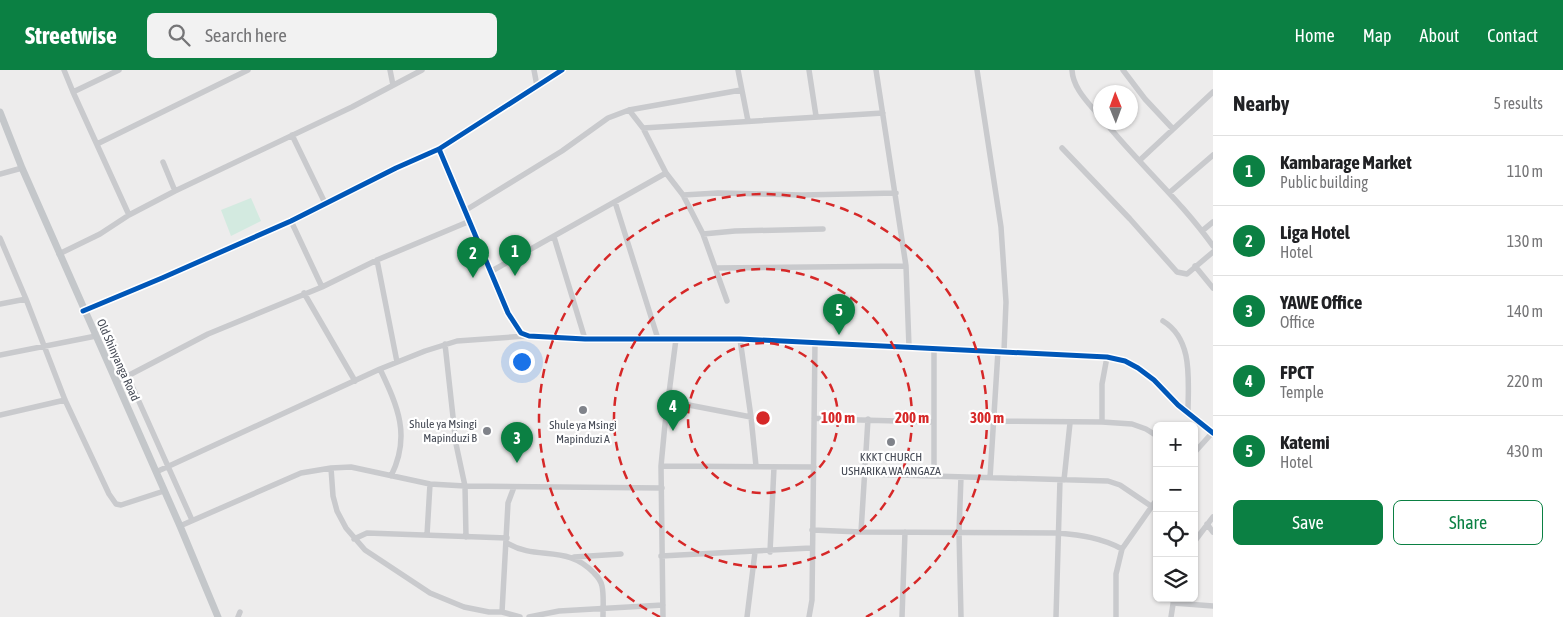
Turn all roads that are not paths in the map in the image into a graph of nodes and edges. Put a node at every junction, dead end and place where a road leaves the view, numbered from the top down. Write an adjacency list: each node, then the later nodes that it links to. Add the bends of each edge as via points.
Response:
1 (64, 70): 17 (street)
2 (119, 70): 17 (street)
3 (248, 70): 29 (street)
4 (390, 70): 14 (street)
5 (422, 70): 14 (street)
6 (534, 70): 15 (street)
7 (562, 70): 15 (street)
8 (738, 70): 16 (street)
9 (809, 70): 23 (street)
10 (876, 70): 22 (street)
11 (977, 70): 82 (street, via 1001,227 1006,302)
12 (1072, 70): 19 (street, via 1077,90)
13 (1123, 70): 26 (street)
14 (393, 85): 28 (street)
15 (537, 86): 31 (street)
16 (742, 90): 20 (street); 24 (street)
17 (73, 92): 29 (street)
18 (1213, 92): 26 (street)
19 (1093, 109)
20 (629, 110): 25 (street); 44 (street, via 608,118 562,151)
21 (0, 112): 35 (main road, Old Shinyanga Road)
22 (882, 113): 23 (street); 39 (street)
23 (816, 116): 24 (street)
24 (748, 121): 25 (street)
25 (643, 128): 36 (street)
26 (1173, 129): 33 (street)
27 (1112, 130): 33 (street)
28 (292, 135): 38 (street); 43 (street)
29 (97, 144): 45 (street)
30 (1062, 148): 60 (street, via 1177,272 1187,274)
31 (439, 149): 43 (street); 44 (street)
32 (1213, 155): 40 (street)
33 (1140, 160): 40 (street)
34 (163, 162): 38 (street)
35 (22, 168): 37 (street); 57 (main road, Old Shinyanga Road)
36 (666, 173): 41 (street); 42 (street)
37 (0, 174)
38 (174, 190): 45 (street)
39 (896, 193): 41 (street); 59 (street)
40 (1169, 193): 50 (street)
41 (683, 195): 51 (street)
42 (615, 202): 52 (street); 75 (street)
43 (325, 203): 46 (street)
44 (466, 210): 47 (street)
45 (129, 215): 57 (street)
46 (291, 221): 63 (street); 69 (street)
47 (470, 221): 58 (street); 62 (street)
48 (1213, 222): 50 (street)
49 (823, 229): 51 (street)
50 (1202, 231): 54 (street)
51 (703, 234): 61 (street)
52 (554, 237): 62 (street); 74 (street)
53 (0, 238): 55 (street)
54 (1213, 246)
55 (2, 250): 66 (street)
56 (1213, 252): 60 (street)
57 (59, 254): 69 (main road, Old Shinyanga Road)
58 (377, 260): 63 (street); 85 (street)
59 (906, 266): 61 (street); 80 (street)
60 (1195, 266): 64 (street)
61 (716, 268): 67 (street)
62 (490, 272): 72 (street, via 515,325)
63 (322, 287): 65 (street)
64 (1213, 288)
65 (304, 293): 87 (street, via 208,334); 88 (street)
66 (26, 299): 68 (street); 79 (street)
67 (727, 301)
68 (0, 304)
69 (83, 311): 71 (main road, Old Shinyanga Road)
70 (1163, 321): 92 (street, via 1179,336 1184,349 1188,364)
71 (96, 336): 79 (street); 89 (main road, Old Shinyanga Road)
72 (529, 336): 74 (street); 78 (street)
73 (676, 338): 75 (street); 76 (street); 91 (street)
74 (585, 339): 75 (street)
75 (658, 339)
76 (740, 339): 77 (street); 94 (street)
77 (815, 342): 80 (street); 95 (street)
78 (444, 344): 85 (street); 118 (street, via 456,444)
79 (45, 346): 83 (street); 90 (street)
80 (908, 347): 81 (street)
81 (934, 348): 82 (street); 97 (street)
82 (1001, 351): 84 (street); 98 (street)
83 (0, 355)
84 (1107, 357): 92 (street, via 1138,368); 99 (street, via 1102,384)
85 (397, 362): 86 (street)
86 (380, 369): 88 (street); 112 (street, via 402,428 401,451)
87 (128, 377): 89 (street); 104 (street)
88 (355, 381): 104 (street)
89 (116, 382): 110 (main road, Old Shinyanga Road)
90 (65, 400): 93 (street); 121 (street, via 116,504 126,504)
91 (668, 401): 94 (street); 105 (street)
92 (1188, 413): 102 (street)
93 (0, 415)
94 (751, 417): 106 (street)
95 (814, 418): 96 (street); 108 (street)
96 (868, 420): 97 (street); 111 (street)
97 (934, 422): 113 (street)
98 (992, 422): 100 (street); 115 (street)
99 (1102, 422): 100 (street); 101 (street, via 1132,424)
100 (1070, 423): 116 (street)
101 (1153, 433)
102 (1213, 433): 103 (street)
103 (1198, 449)
104 (168, 466): 110 (street); 125 (street)
105 (662, 466): 106 (street); 120 (street)
106 (756, 466): 107 (street)
107 (774, 466): 108 (street); 142 (street)
108 (814, 467): 128 (street)
109 (331, 468): 112 (street, via 351,467); 125 (street, via 301,473); 137 (street, via 337,512)
110 (156, 472): 121 (main road, Old Shinyanga Road)
111 (864, 474): 113 (street); 129 (street)
112 (391, 476): 117 (street)
113 (934, 476): 114 (street)
114 (962, 477): 115 (street); 131 (street)
115 (990, 478): 116 (street)
116 (1062, 480): 123 (street, via 1108,481 1120,485); 133 (street)
117 (430, 484): 118 (street); 134 (street)
118 (465, 486): 119 (street); 135 (street)
119 (514, 487): 120 (street); 138 (street, via 508,503)
120 (662, 488): 144 (street)
121 (164, 491): 127 (main road, Old Shinyanga Road)
122 (1153, 504): 123 (street)
123 (1151, 506): 140 (street)
124 (1213, 517): 126 (street)
125 (192, 520): 127 (street)
126 (1207, 524): 132 (street); 136 (street)
127 (180, 526): 153 (main road, Old Shinyanga Road)
128 (812, 530): 129 (street); 139 (street)
129 (861, 532): 130 (street)
130 (905, 532): 131 (street); 160 (street)
131 (959, 532): 133 (street); 161 (street)
132 (1213, 532)
133 (1058, 533): 140 (street, via 1083,535); 162 (street)
134 (427, 535): 135 (street); 137 (street, via 367,533)
135 (466, 536): 138 (street)
136 (1198, 536)
137 (354, 539): 152 (street, via 365,550 430,593)
138 (507, 540): 145 (street, via 522,550); 151 (street)
139 (811, 548): 142 (street); 159 (street, via 812,600)
140 (1122, 549): 163 (street, via 1116,574)
141 (755, 552): 142 (street); 144 (street); 158 (street)
142 (770, 552)
143 (622, 554): 145 (street)
144 (662, 556): 148 (street)
145 (572, 557): 150 (street, via 598,578 602,585)
146 (1174, 602): 164 (street)
147 (1182, 602): 149 (street)
148 (663, 605): 150 (street); 157 (street)
149 (1213, 606)
150 (603, 609): 155 (street, via 559,611); 156 (street)
151 (502, 612): 152 (street); 154 (street)
152 (488, 614)
153 (218, 617)
154 (520, 617)
155 (529, 617)
156 (603, 617)
157 (663, 617)
158 (747, 617)
159 (809, 617)
160 (902, 617)
161 (960, 617)
162 (1056, 617)
163 (1116, 617)
164 (1171, 617)

